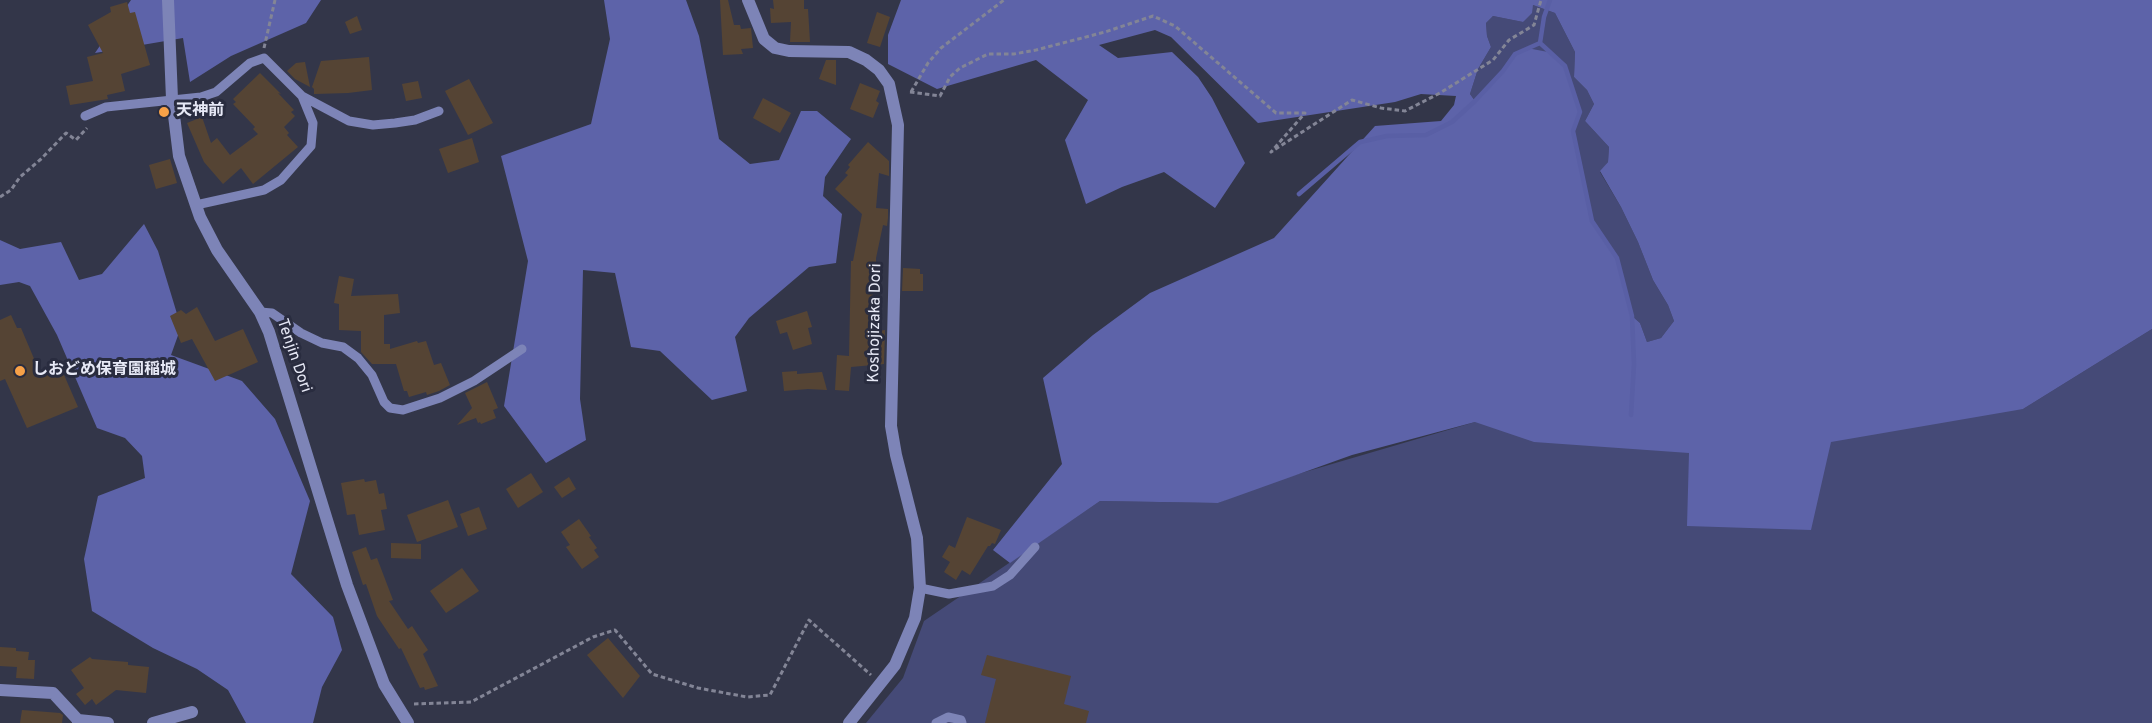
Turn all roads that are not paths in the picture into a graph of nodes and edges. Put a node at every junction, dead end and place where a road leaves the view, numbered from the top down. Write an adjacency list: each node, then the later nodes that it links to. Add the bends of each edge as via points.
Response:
1 (168, 0): 4 (street, Tenjin Dori)
2 (748, 0): 11 (street, Koshojizaka Dori, via 764,39 775,48 849,52 879,70 890,84 898,124 891,426 917,538)
3 (302, 96): 4 (lane, via 264,58 250,63 216,92); 5 (lane, via 349,121 373,125 415,120); 7 (lane, via 313,123 311,146 281,180 264,190)
4 (172, 99): 6 (lane, via 106,106); 7 (street, Tenjin Dori, via 179,156)
5 (439, 111)
6 (85, 116)
7 (196, 205): 8 (street, Tenjin Dori, via 216,250)
8 (260, 312): 9 (lane, via 272,313 322,343 343,347 372,375 384,402 390,408 402,410 440,398 474,381); 18 (street, Tenjin Dori, via 347,585 384,684)
9 (522, 349)
10 (1035, 547): 11 (lane, via 1010,575 993,586 949,594)
11 (920, 588): 19 (street, Koshojizaka Dori, via 915,618 895,666)
12 (0, 690): 15 (street, via 53,693)
13 (192, 712): 14 (street)
14 (173, 720): 17 (street)
15 (78, 722): 16 (street)
16 (108, 723)
17 (153, 723)
18 (408, 723)
19 (849, 723)
20 (936, 723): 21 (lane, via 948,717)
21 (962, 723)

